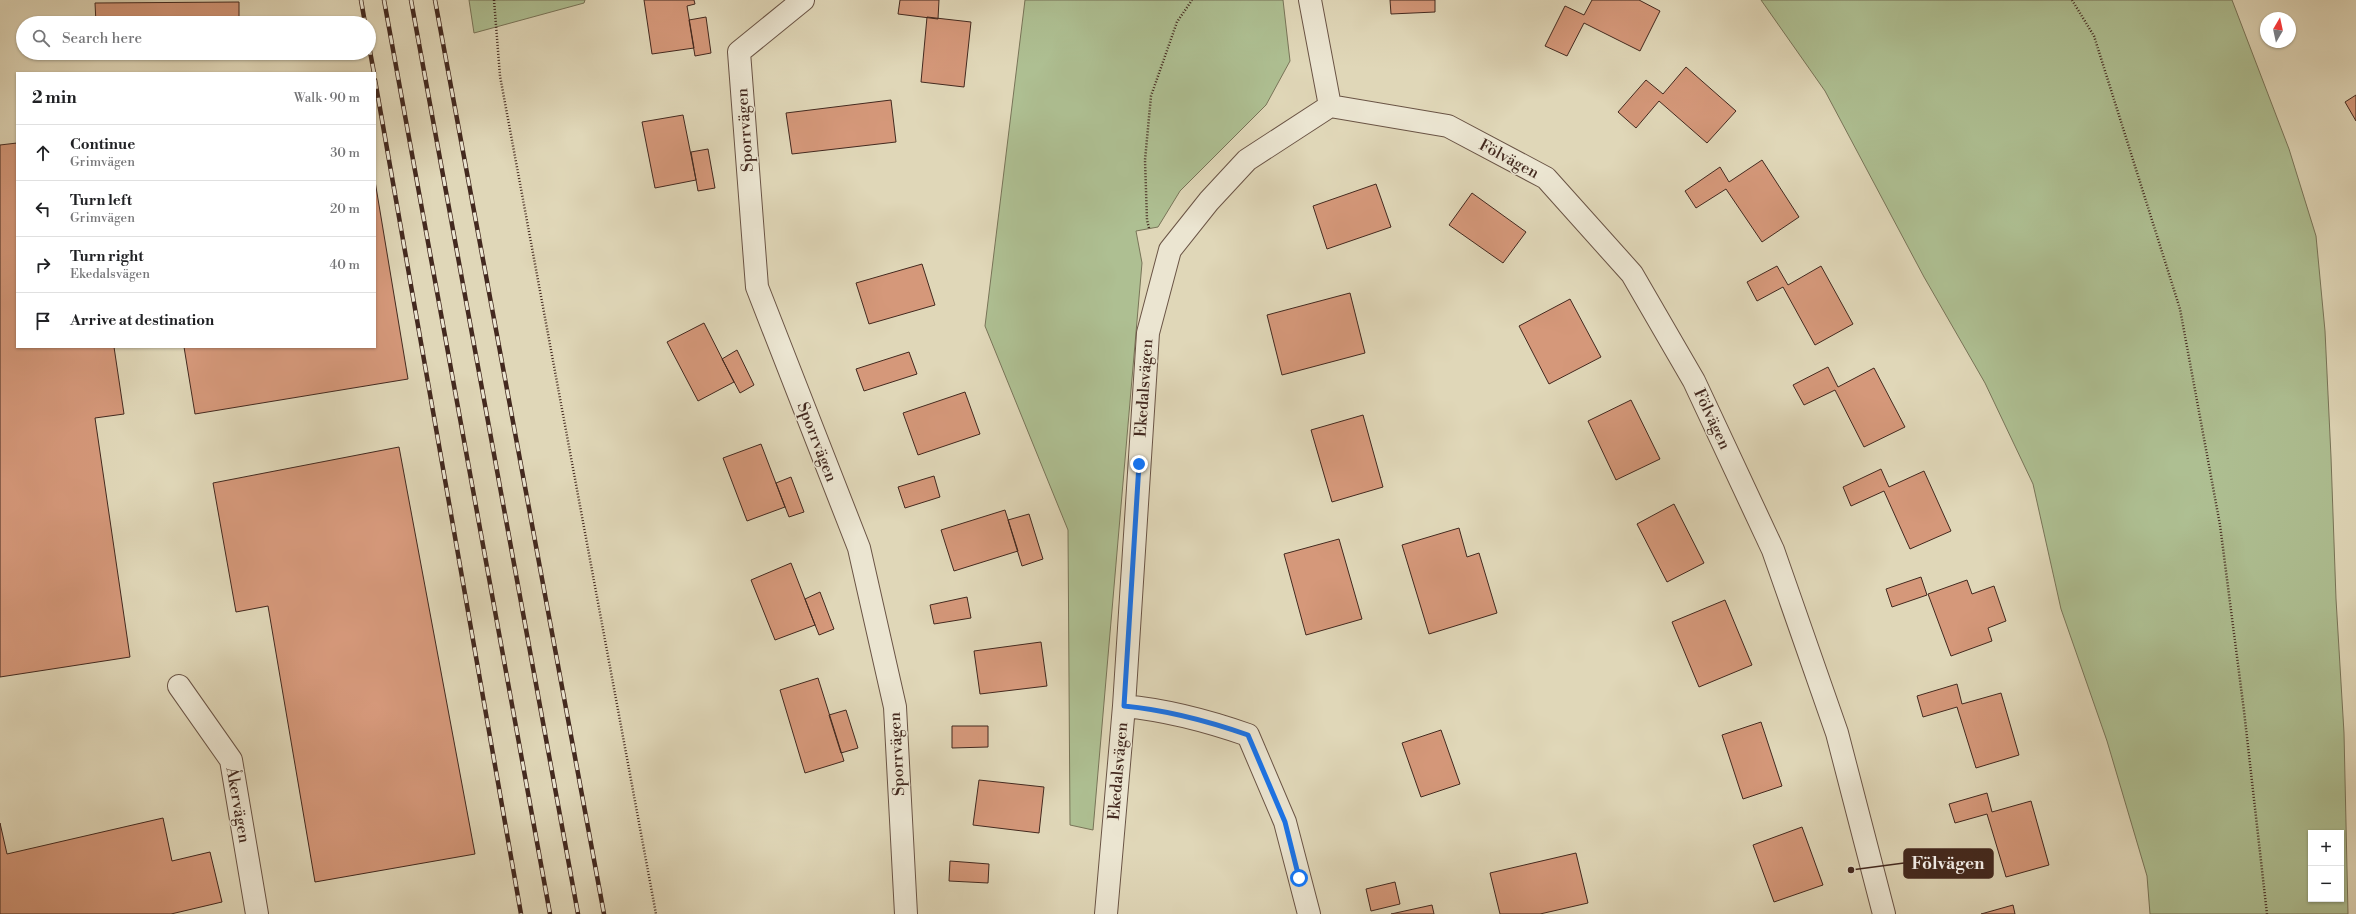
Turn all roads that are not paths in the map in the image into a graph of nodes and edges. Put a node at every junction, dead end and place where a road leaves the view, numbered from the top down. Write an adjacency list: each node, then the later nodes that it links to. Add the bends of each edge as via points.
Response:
1 (803, 0): 7 (street, Sporrvägen, via 739,52 757,287 861,556 895,707)
2 (1310, 0): 3 (street)
3 (1330, 106): 5 (street, Ekedalsvägen, via 1247,160 1209,201 1170,250 1148,332); 10 (street, Fölvägen, via 1448,126 1546,178 1632,274 1694,381 1772,550 1837,733)
4 (179, 686): 6 (street, Åkervägen, via 231,760)
5 (1124, 706): 8 (street, Ekedalsvägen); 9 (street, via 1148,708 1248,735 1285,822)
6 (257, 914)
7 (906, 914)
8 (1106, 914)
9 (1309, 914)
10 (1884, 914)

